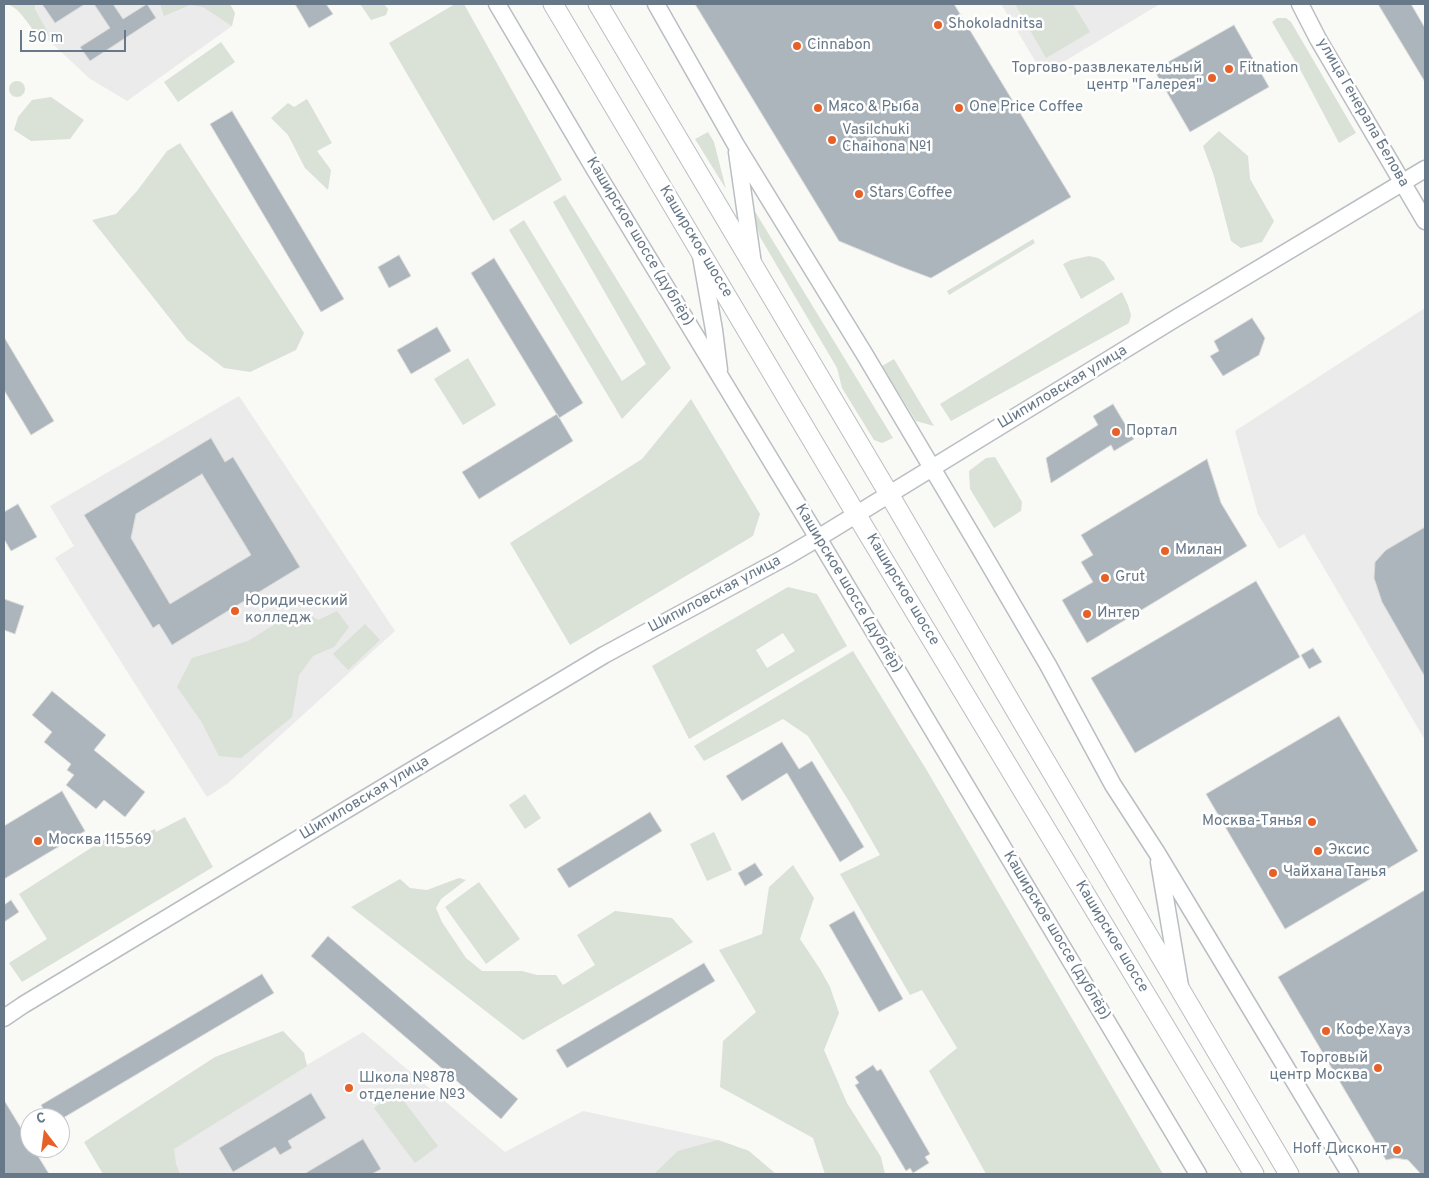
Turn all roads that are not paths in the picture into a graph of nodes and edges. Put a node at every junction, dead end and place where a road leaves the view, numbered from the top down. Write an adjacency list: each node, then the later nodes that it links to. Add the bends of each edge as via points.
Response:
1 (497, 4): 12 (main road, Каширское шоссе (дублёр))
2 (553, 4): 10 (main road, Каширское шоссе)
3 (598, 4): 11 (main road)
4 (656, 4): 6 (main road)
5 (1300, 4): 8 (main road, улица Генерала Белова)
6 (736, 145): 11 (main road); 13 (main road)
7 (1425, 169): 8 (main road, Шипиловская улица)
8 (1402, 183): 9 (main road, улица Генерала Белова); 13 (main road, Шипиловская улица)
9 (1425, 221)
10 (700, 251): 12 (main road); 15 (main road, Каширское шоссе)
11 (754, 266): 14 (main road)
12 (720, 377): 16 (main road, Каширское шоссе (дублёр))
13 (931, 467): 14 (main road, Шипиловская улица); 17 (main road, via 1048,665 1113,784)
14 (889, 494): 15 (main road, Шипиловская улица); 18 (main road)
15 (856, 514): 16 (main road, Шипиловская улица); 21 (main road, Каширское шоссе)
16 (818, 538): 19 (main road, Шипиловская улица, via 604,656); 20 (main road, Каширское шоссе (дублёр))
17 (1157, 853): 18 (main road); 23 (main road)
18 (1182, 993): 22 (main road)
19 (4, 1018)
20 (1198, 1174)
21 (1254, 1174)
22 (1289, 1174)
23 (1350, 1174)

